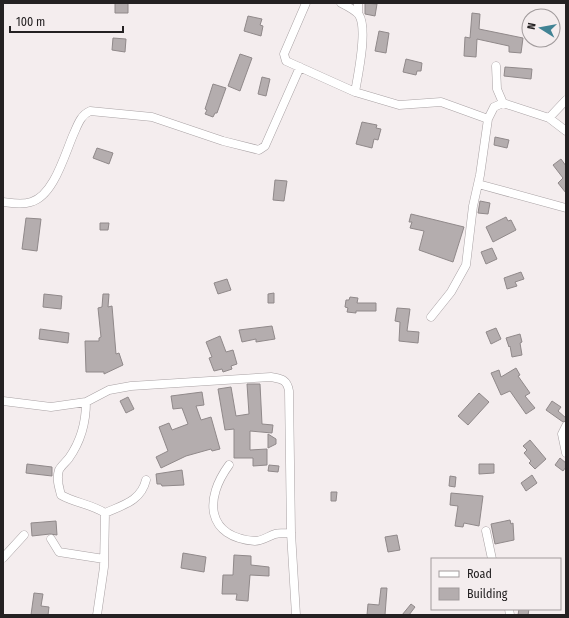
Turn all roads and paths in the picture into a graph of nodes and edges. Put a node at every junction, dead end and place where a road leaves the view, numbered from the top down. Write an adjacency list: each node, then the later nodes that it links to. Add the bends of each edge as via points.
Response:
1 (306, 3): 6 (street, via 284,54 286,61)
2 (341, 3): 4 (street)
3 (358, 3): 4 (street)
4 (358, 13): 7 (street, via 362,31)
5 (496, 66): 9 (street, via 497,89)
6 (300, 67): 7 (street); 14 (street, via 265,146 259,150 223,141 152,117 90,111 84,114 76,127 51,186 41,197 31,202)
7 (355, 92): 11 (street, via 398,105 441,102)
8 (566, 100): 10 (street)
9 (503, 103): 10 (street); 11 (street, via 494,107)
10 (549, 118): 12 (street)
11 (488, 119): 13 (street)
12 (566, 131)
13 (478, 184): 15 (street); 16 (street, via 466,264 452,292)
14 (3, 202)
15 (566, 208)
16 (431, 317)
17 (3, 401): 18 (street, via 51,406)
18 (86, 402): 23 (street, via 86,418 78,442 69,459 59,469 57,483 61,495 72,501 95,506); 25 (street, via 109,390 131,386 271,377 284,380 289,391)
19 (566, 426): 20 (street, via 562,434)
20 (566, 453)
21 (229, 465): 25 (street, via 213,494 212,508 220,525 232,536 257,541)
22 (146, 480): 23 (street, via 144,491 132,501)
23 (105, 513): 30 (street)
24 (486, 531): 29 (street)
25 (291, 532): 32 (street)
26 (24, 535): 28 (street)
27 (51, 539): 30 (street, via 58,552)
28 (3, 558)
29 (492, 558)
30 (104, 559): 31 (street)
31 (97, 615)
32 (296, 615)

